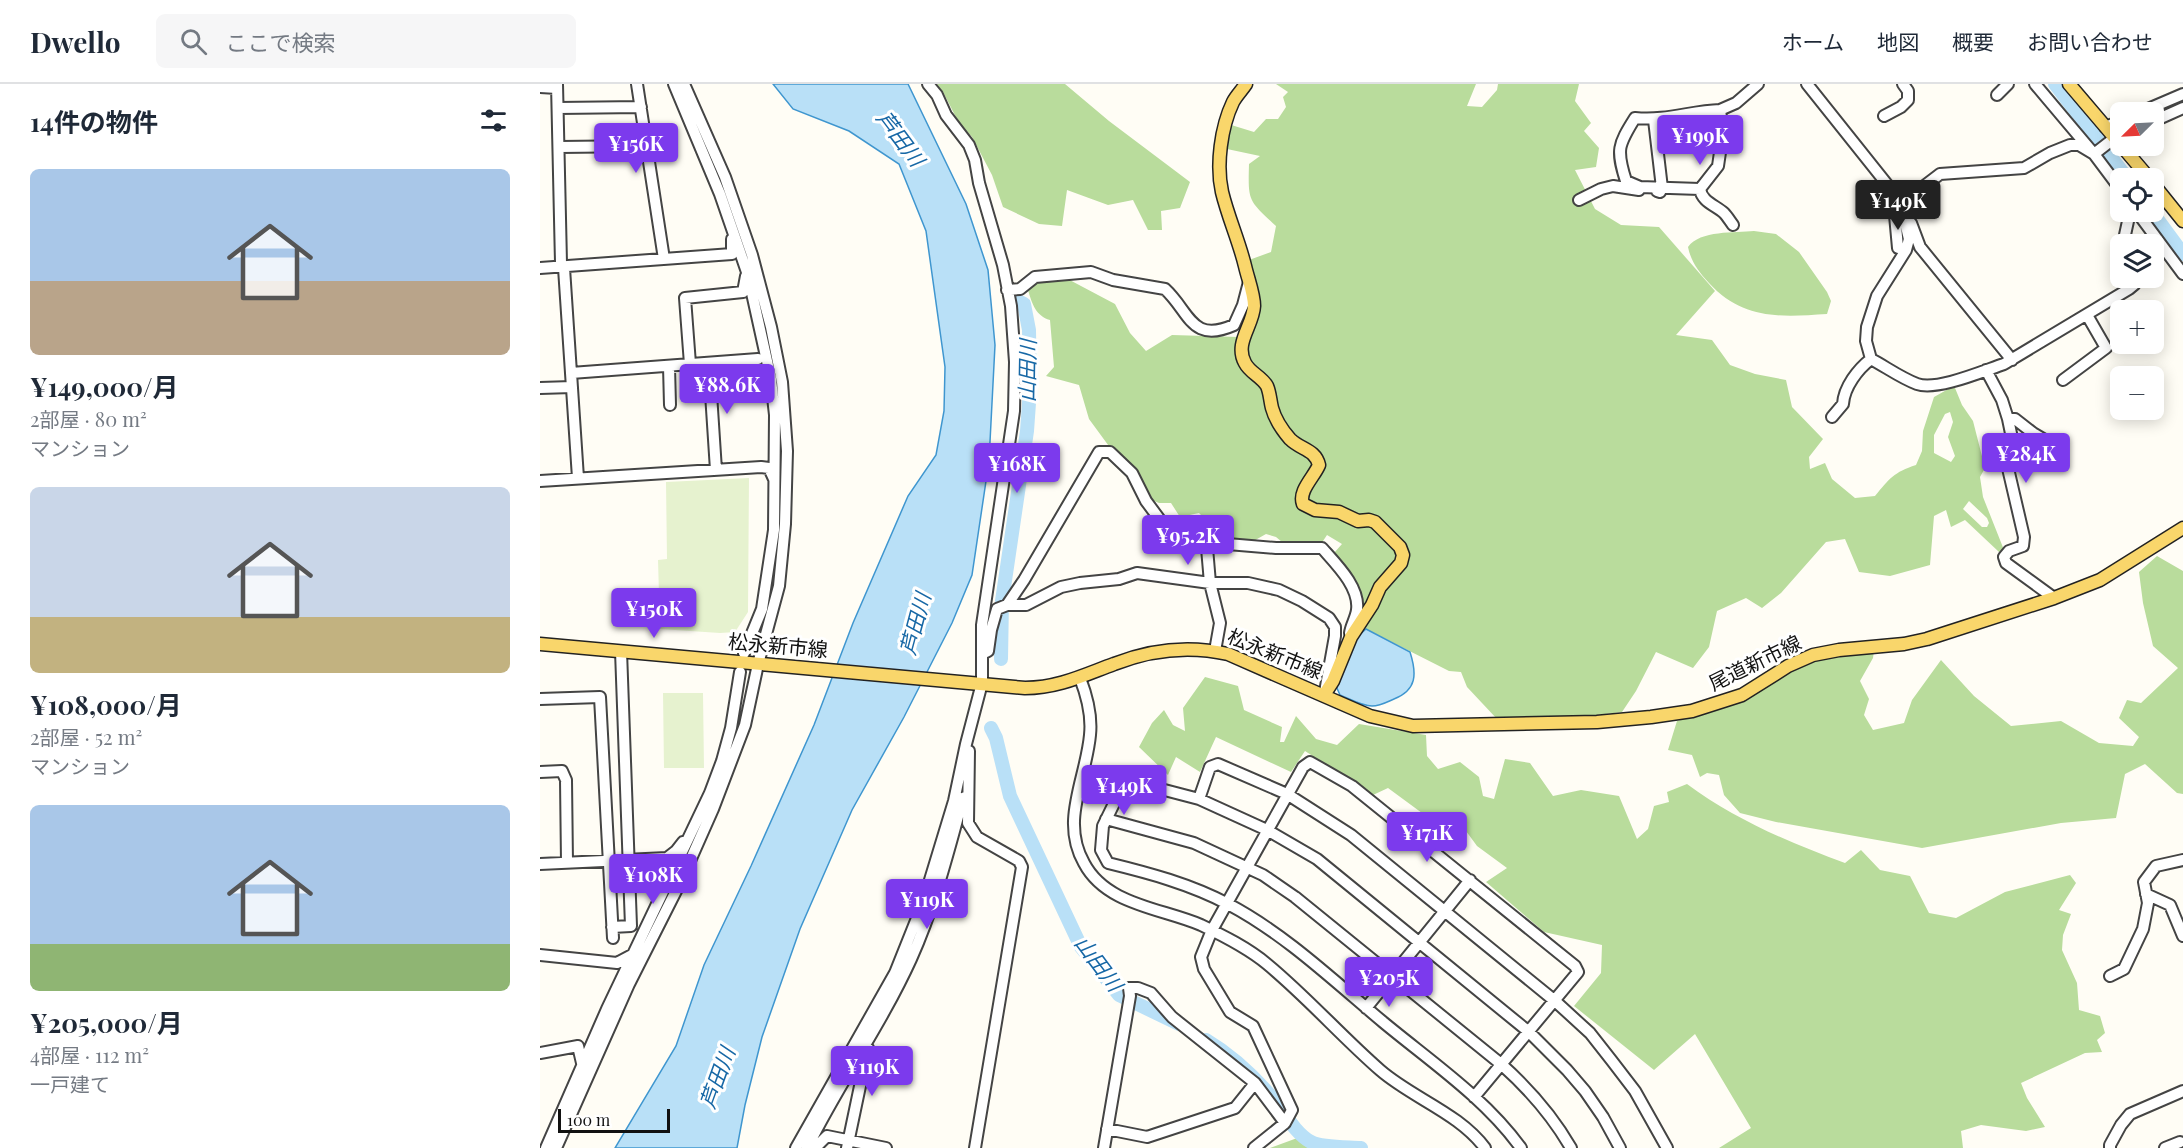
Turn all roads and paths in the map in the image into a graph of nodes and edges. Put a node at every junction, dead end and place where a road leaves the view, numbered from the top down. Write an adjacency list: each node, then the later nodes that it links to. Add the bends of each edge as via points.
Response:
1 (637, 84): 17 (street)
2 (674, 84): 41 (street)
3 (684, 84): 73 (street, via 725,177 771,327 783,393)
4 (928, 84): 50 (street, via 975,160)
5 (1246, 84): 48 (main road, 松永新市線, via 1233,102 1226,123 1221,165 1222,191)
6 (1757, 84): 19 (street, via 1736,103)
7 (1807, 84): 37 (street)
8 (1903, 84): 21 (street, via 1908,100)
9 (2008, 84): 15 (street)
10 (2035, 84): 29 (street)
11 (2069, 84): 25 (main road)
12 (557, 86): 13 (street); 18 (street)
13 (540, 87)
14 (2183, 94): 16 (street)
15 (1997, 95)
16 (2164, 102)
17 (641, 107): 18 (street); 27 (street)
18 (558, 108): 28 (street)
19 (1720, 110): 23 (street); 34 (street, via 1723,132 1718,166)
20 (2179, 110): 22 (street); 24 (street)
21 (1884, 116)
22 (2164, 117)
23 (1654, 120): 33 (street); 33 (street, via 1635,118 1621,141 1620,162 1626,181 1640,187)
24 (2183, 121)
25 (2110, 132)
26 (2110, 136): 29 (street)
27 (646, 146): 28 (street); 43 (street)
28 (560, 147): 44 (street)
29 (2094, 154): 32 (street); 37 (street, via 2079,145 2070,145 2024,168 1940,174)
30 (2130, 156): 31 (main road)
31 (2141, 168)
32 (2110, 175)
33 (1662, 188): 34 (street); 36 (street, via 1660,192 1613,186)
34 (1700, 189): 40 (street, via 1701,195 1724,212)
35 (2164, 197): 38 (main road)
36 (1579, 200)
37 (1901, 204): 42 (street, via 1895,215); 53 (street, via 1909,239 1877,296 1867,327); 54 (street, via 1920,247)
38 (2183, 221)
39 (2144, 222): 46 (street)
40 (1733, 225)
41 (732, 230): 43 (street, via 732,254); 47 (street)
42 (1898, 248)
43 (664, 260): 44 (street)
44 (563, 266): 45 (street); 59 (street)
45 (540, 268)
46 (2183, 274)
47 (748, 275): 56 (street, via 743,292 686,298); 72 (street, via 771,379)
48 (1249, 282): 50 (street, via 1234,325 1209,332 1190,322 1166,289 1113,280 1092,272 1035,277 1020,289); 79 (main road, 松永新市線, via 1254,305 1242,342 1244,361 1266,383 1273,410 1290,439 1311,451 1319,465 1303,492 1303,504 1358,521 1375,522 1403,555)
49 (2131, 288): 51 (street)
50 (1007, 290): 84 (street, via 1015,362 1014,411 982,625)
51 (2087, 315): 54 (street); 60 (street, via 2106,348)
52 (758, 359): 55 (street)
53 (1871, 359): 58 (street, via 1918,384 1933,386); 66 (street, via 1859,368 1844,404)
54 (2012, 360): 58 (street)
55 (709, 363): 56 (street); 64 (street)
56 (690, 364): 57 (street)
57 (669, 366): 59 (street); 65 (street)
58 (1986, 370): 67 (street)
59 (571, 373): 61 (street)
60 (2063, 380)
61 (572, 387): 62 (street); 70 (street)
62 (540, 388)
63 (746, 391): 64 (street)
64 (711, 393): 69 (street)
65 (670, 405)
66 (1832, 417)
67 (2008, 419): 68 (street, via 2016,419); 77 (street, via 2013,442 2007,464 2024,537 2023,546 2004,557 2006,563)
68 (2060, 449)
69 (716, 470): 70 (street); 72 (street, via 769,468)
70 (578, 478): 71 (street)
71 (540, 481)
72 (776, 482): 73 (street, via 782,523); 83 (street, via 765,596)
73 (786, 524): 85 (street)
74 (2183, 528): 77 (main road, 尾道新市線, via 2100,580)
75 (1204, 542): 76 (street); 78 (street, via 1163,524 1132,473 1110,452 1099,452); 79 (street, via 1322,548 1357,596)
76 (1210, 583): 78 (street, via 1137,573 1119,579 1080,582 1026,605); 82 (street, via 1220,623); 89 (street, via 1248,583 1279,590 1329,618 1335,636)
77 (2054, 598): 89 (main road, 尾道新市線, via 1927,639 1813,655 1742,695 1692,711 1651,717 1413,726 1370,716)
78 (1006, 605): 84 (street, via 997,609 988,651)
79 (1351, 637): 89 (main road, 松永新市線)
80 (540, 644): 81 (main road, 松永新市線)
81 (621, 651): 85 (main road, 松永新市線); 102 (street)
82 (1215, 651): 87 (main road, 松永新市線, via 1189,648 1150,652); 89 (main road, 松永新市線)
83 (744, 652)
84 (982, 654): 88 (street)
85 (762, 664): 88 (main road, 松永新市線); 96 (street, via 746,724)
86 (740, 672): 98 (street, via 722,761)
87 (1080, 678): 88 (main road, 松永新市線, via 1044,688); 110 (street, via 1087,694 1091,724 1073,818 1073,832 1083,863 1112,892 1133,903)
88 (976, 683): 91 (street)
89 (1324, 695)
90 (540, 699): 101 (street, via 600,697)
91 (966, 744): 94 (street); 133 (street, via 939,855 894,973)
92 (540, 771): 103 (street, via 562,771 566,780)
93 (1287, 794): 95 (street, via 1218,764 1210,767); 99 (street); 106 (street, via 1310,762 1352,786); 109 (street, via 1351,835)
94 (968, 796): 120 (street, via 963,798 934,901 912,958); 137 (street, via 968,823 977,837 1019,861 1022,867)
95 (1199, 799): 97 (street, via 1130,781 1124,783); 99 (street)
96 (713, 809): 98 (street); 132 (street)
97 (1106, 819): 105 (street, via 1194,843); 108 (street, via 1101,850 1108,863 1163,876)
98 (695, 827): 102 (street, via 667,858); 113 (street)
99 (1267, 830): 105 (street); 112 (street, via 1317,859)
100 (2183, 860): 107 (street, via 2156,866 2144,882)
101 (609, 861): 102 (street); 102 (street, via 613,932 631,926); 103 (street)
102 (629, 861)
103 (567, 863): 104 (street)
104 (540, 864)
105 (1247, 867): 108 (street); 115 (street, via 1295,897)
106 (1470, 879): 109 (street); 117 (street, via 1575,966 1578,972)
107 (2146, 894): 111 (street, via 2170,905); 116 (street, via 2143,929 2124,969)
108 (1227, 903): 110 (street); 118 (street, via 1291,946)
109 (1444, 911): 112 (street); 117 (street)
110 (1212, 930): 127 (street, via 1201,957 1204,969 1230,1012 1253,1026 1292,1110); 140 (street, via 1267,963 1381,1071 1462,1125)
111 (2183, 936)
112 (1419, 942): 115 (street); 119 (street)
113 (634, 954): 114 (street, via 617,963); 122 (street)
114 (540, 955)
115 (1392, 975): 118 (street); 123 (street)
116 (2110, 976)
117 (1555, 1001): 119 (street); 144 (street, via 1618,1068)
118 (1366, 1008): 126 (street)
119 (1529, 1032): 123 (street); 143 (street, via 1585,1091)
120 (870, 1040): 130 (street); 134 (street)
121 (540, 1053): 122 (street, via 578,1046)
122 (582, 1064): 131 (street)
123 (1501, 1064): 126 (street); 142 (street, via 1528,1088)
124 (1255, 1083): 127 (street); 128 (street, via 1235,1108 1147,1137); 128 (street, via 1172,1017 1151,993 1129,988)
125 (2183, 1091): 145 (street, via 2130,1114)
126 (1474, 1097): 141 (street)
127 (1285, 1123): 139 (street)
128 (1107, 1129): 138 (street)
129 (2180, 1142): 146 (street)
130 (848, 1144): 135 (street, via 827,1136); 136 (street)
131 (546, 1148)
132 (556, 1148)
133 (796, 1148)
134 (807, 1148)
135 (815, 1148)
136 (886, 1148)
137 (975, 1148)
138 (1104, 1148)
139 (1254, 1148)
140 (1485, 1148)
141 (1521, 1148)
142 (1571, 1148)
143 (1620, 1148)
144 (1666, 1148)
145 (2110, 1148)
146 (2165, 1148)

